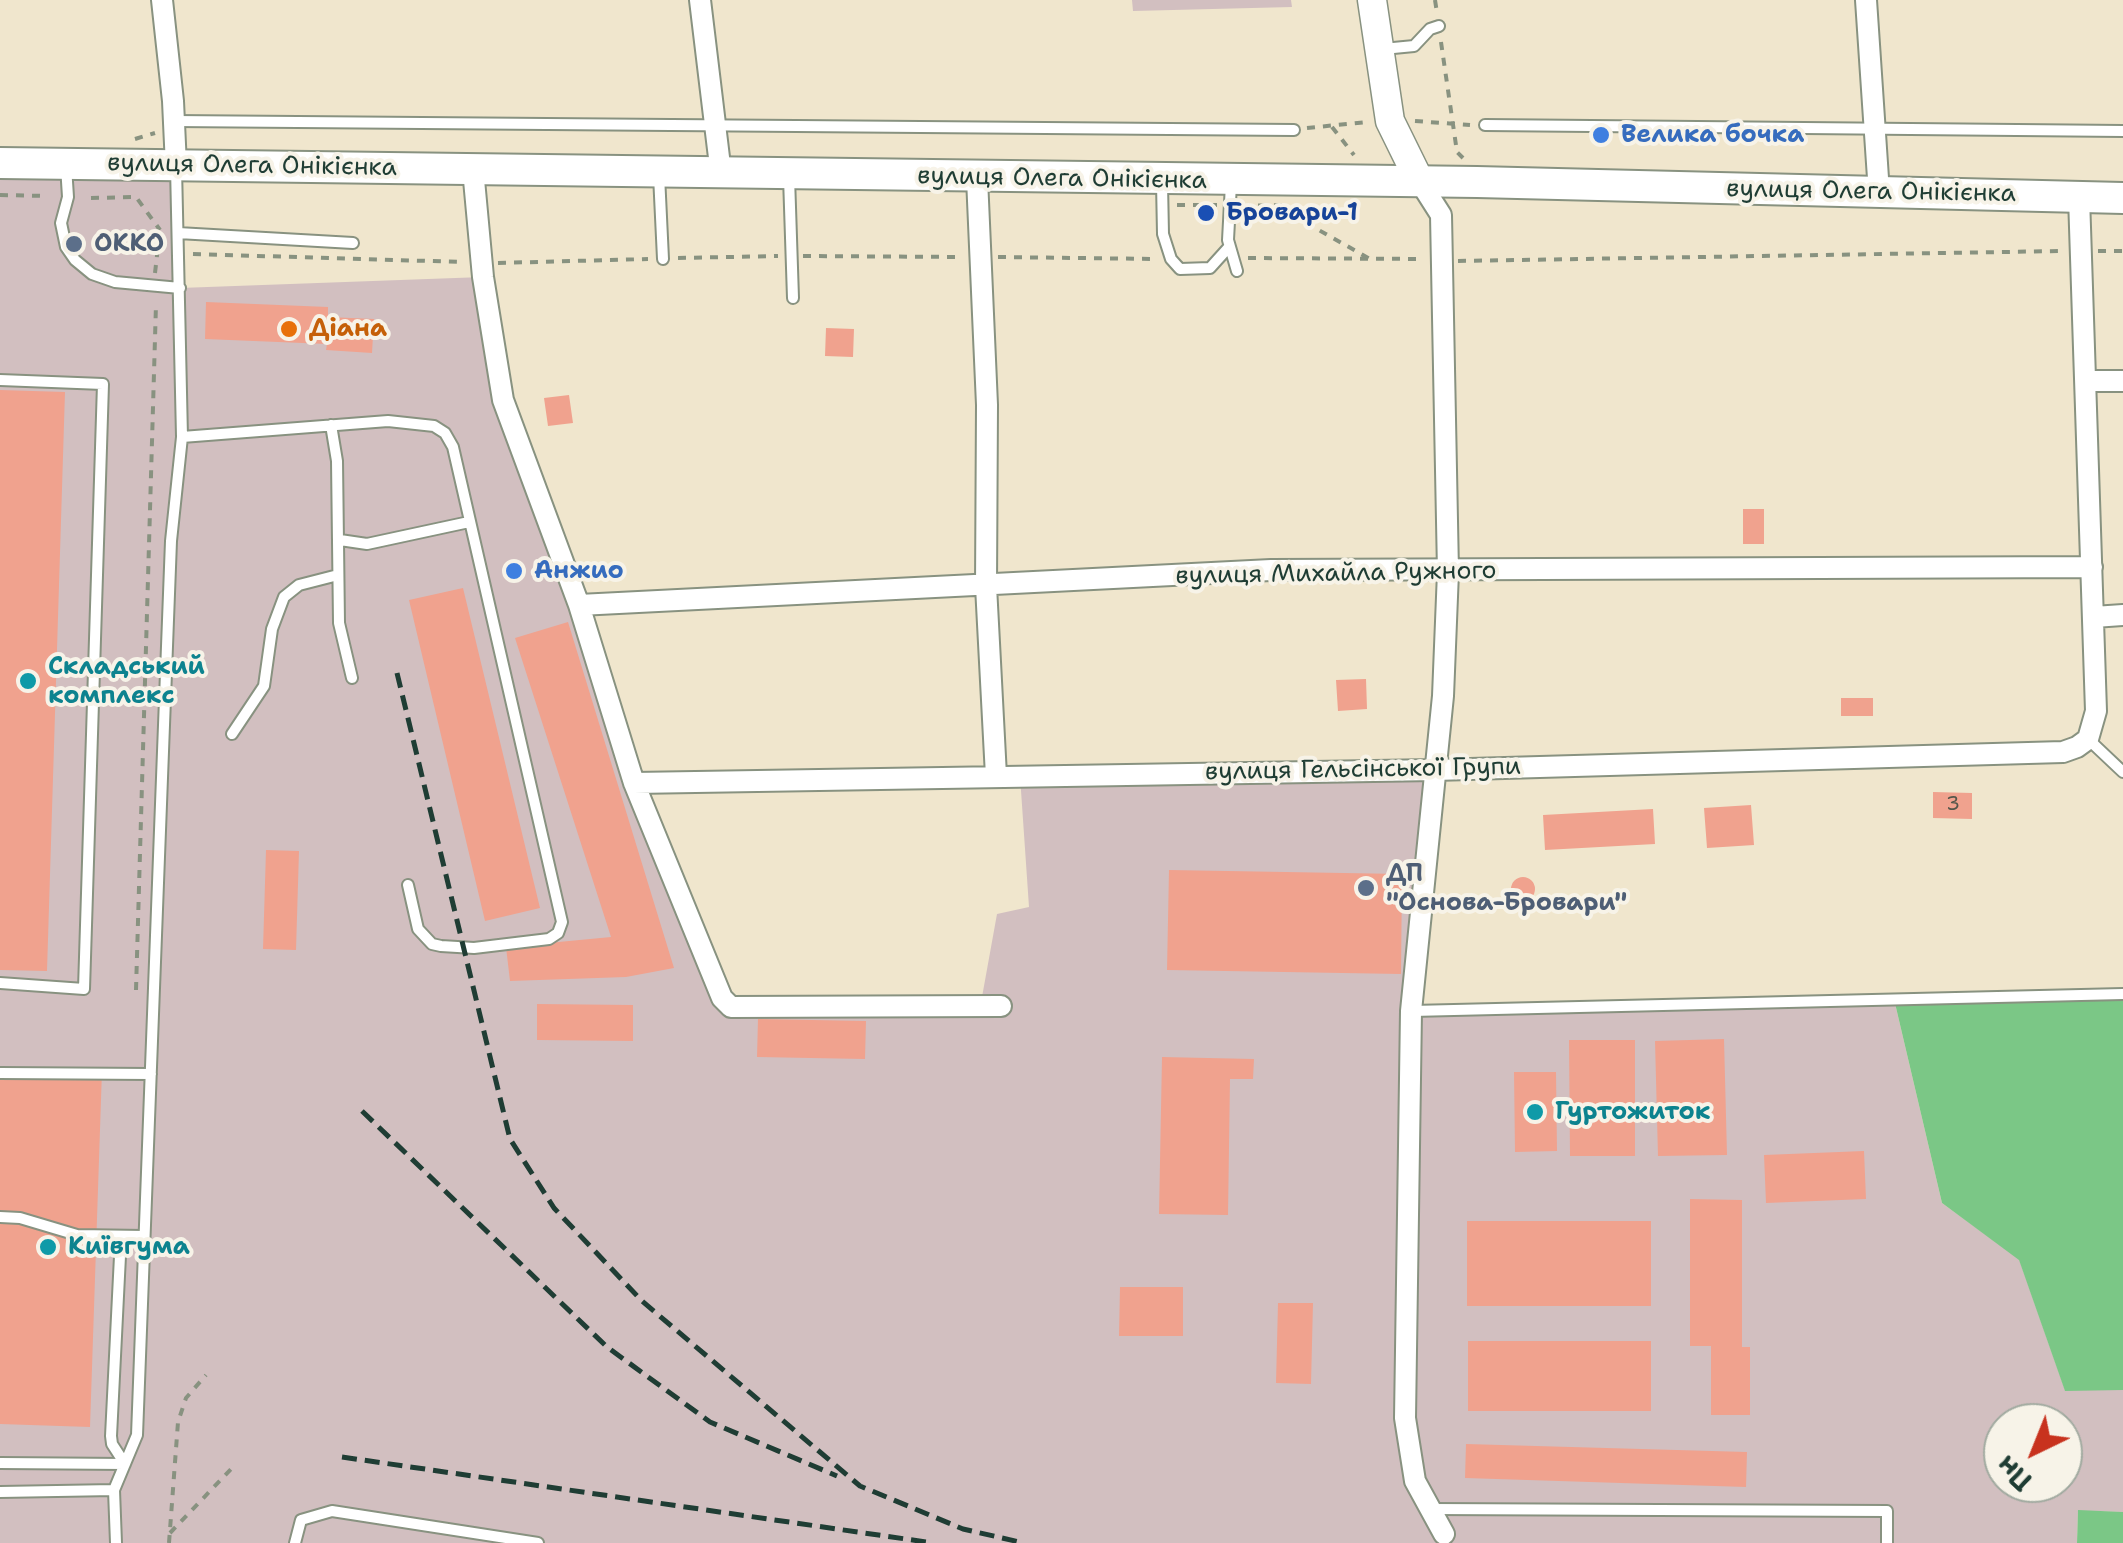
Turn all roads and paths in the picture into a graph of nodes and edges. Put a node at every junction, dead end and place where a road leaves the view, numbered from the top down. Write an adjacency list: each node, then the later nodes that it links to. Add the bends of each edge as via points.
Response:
1 (162, 0): 10 (street)
2 (700, 0): 14 (street)
3 (1372, 0): 7 (street)
4 (1435, 0): 6 (path)
5 (1866, 0): 15 (street)
6 (1439, 26): 7 (lane, via 1414,46); 11 (path)
7 (1378, 50): 31 (street, via 1390,121)
8 (1372, 121): 12 (path)
9 (1410, 121): 11 (path)
10 (173, 122): 14 (lane); 18 (path); 23 (street)
11 (1454, 124): 13 (path); 22 (path, via 1460,157)
12 (1331, 126): 16 (path); 19 (path)
13 (1485, 126): 15 (lane)
14 (716, 127): 16 (lane); 26 (street)
15 (1876, 127): 17 (lane); 32 (street)
16 (1294, 130)
17 (2123, 131)
18 (133, 140)
19 (1354, 155)
20 (0, 163): 21 (main road, вулиця Олега Онікієнка)
21 (66, 163): 23 (main road, вулиця Олега Онікієнка); 54 (lane, via 62,222 75,260 115,282)
22 (1477, 163)
23 (176, 166): 24 (main road, вулиця Олега Онікієнка); 39 (lane)
24 (473, 170): 25 (main road, вулиця Олега Онікієнка); 51 (street)
25 (660, 173): 26 (main road, вулиця Олега Онікієнка); 48 (lane)
26 (721, 174): 27 (main road, вулиця Олега Онікієнка)
27 (789, 176): 28 (main road, вулиця Олега Онікієнка); 45 (lane)
28 (977, 178): 29 (main road, вулиця Олега Онікієнка); 46 (street)
29 (1162, 180): 30 (main road, вулиця Олега Онікієнка); 47 (lane, via 1163,234)
30 (1231, 181): 31 (main road, вулиця Олега Онікієнка); 44 (lane)
31 (1420, 182): 32 (main road, вулиця Олега Онікієнка); 65 (street, via 1441,215)
32 (1879, 192): 35 (main road, вулиця Олега Онікієнка)
33 (0, 196): 34 (path)
34 (46, 196)
35 (2079, 197): 37 (main road, вулиця Олега Онікієнка); 42 (street)
36 (91, 198): 53 (path, via 136,196 162,231)
37 (2123, 198)
38 (1276, 206): 49 (path)
39 (184, 234): 40 (lane); 51 (path, via 190,254); 54 (lane)
40 (354, 243)
41 (1456, 247): 42 (path, via 1456,262)
42 (2081, 250): 43 (path); 58 (street)
43 (2123, 251)
44 (1230, 252): 47 (lane, via 1210,268 1180,269); 49 (path); 52 (lane)
45 (791, 256): 46 (path); 48 (path); 55 (lane)
46 (981, 257): 47 (path); 67 (street)
47 (1171, 258)
48 (663, 259): 51 (path)
49 (1370, 259): 50 (path)
50 (1428, 260)
51 (481, 263): 68 (street, via 503,400)
52 (1237, 271)
53 (155, 273)
54 (180, 288): 61 (lane)
55 (793, 298)
56 (156, 304): 80 (path)
57 (0, 380): 79 (lane, via 103,384 84,988)
58 (2087, 381): 59 (street); 64 (street)
59 (2123, 381)
60 (331, 425): 61 (lane); 62 (lane, via 416,422 445,433); 63 (lane)
61 (182, 437): 85 (lane, via 171,541)
62 (469, 522): 63 (lane, via 368,544); 78 (lane, via 562,922 549,939 474,948 432,944 418,929)
63 (340, 540): 66 (lane)
64 (2092, 567): 65 (street, вулиця Михайла Ружного); 70 (street)
65 (1448, 572): 67 (street, вулиця Михайла Ружного, via 1270,570); 74 (street)
66 (338, 575): 71 (lane, via 339,624); 72 (lane, via 300,585 284,598 264,686)
67 (986, 586): 68 (street, вулиця Михайла Ружного); 76 (street)
68 (580, 605): 77 (street)
69 (2123, 615): 70 (street)
70 (2094, 616): 73 (street, via 2096,711)
71 (352, 678)
72 (232, 734)
73 (2088, 739): 74 (street, вулиця Гельсінської Групи, via 2063,752); 75 (lane)
74 (1435, 770): 76 (street, вулиця Гельсінської Групи); 83 (street)
75 (2123, 772)
76 (996, 776): 77 (street, вулиця Гельсінської Групи)
77 (634, 783): 82 (street, via 731,1007)
78 (408, 885)
79 (0, 983)
80 (136, 990)
81 (2123, 994): 83 (lane)
82 (1001, 1006)
83 (1411, 1012): 95 (street, via 1405,1418 1416,1481)
84 (0, 1073): 85 (lane)
85 (151, 1074): 88 (lane)
86 (0, 1217): 87 (lane, via 77,1235)
87 (121, 1236): 88 (lane); 91 (lane, via 111,1436)
88 (144, 1236): 91 (lane, via 137,1435)
89 (206, 1375): 96 (path, via 186,1398 178,1422)
90 (0, 1464): 91 (lane)
91 (125, 1464): 93 (lane)
92 (234, 1466): 96 (path)
93 (114, 1490): 94 (lane); 98 (lane)
94 (0, 1492)
95 (1429, 1509): 97 (street); 102 (lane, via 1887,1511)
96 (170, 1532): 99 (path)
97 (1444, 1534)
98 (116, 1543)
99 (170, 1543)
100 (295, 1543): 101 (lane, via 300,1520 332,1511)
101 (538, 1543)
102 (1887, 1543)

